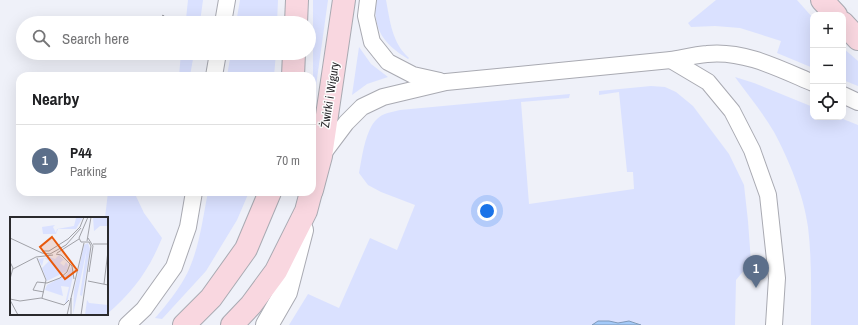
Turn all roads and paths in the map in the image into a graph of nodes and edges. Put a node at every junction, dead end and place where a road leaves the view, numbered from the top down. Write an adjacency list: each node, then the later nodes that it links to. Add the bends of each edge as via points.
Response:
1 (227, 0): 5 (lane)
2 (296, 0): 6 (street)
3 (344, 0): 18 (street, Żwirki i Wigury)
4 (368, 0): 14 (lane, via 366,16 372,42 388,62 413,75)
5 (224, 16)
6 (296, 16)
7 (846, 26): 8 (street)
8 (858, 39)
9 (217, 60): 12 (lane)
10 (294, 60): 13 (street)
11 (671, 60): 14 (lane); 15 (lane, via 708,54 728,54 757,60); 27 (lane, via 708,82 732,111 752,150 768,195 777,278)
12 (215, 72)
13 (293, 72)
14 (446, 82): 18 (lane, via 383,96 362,107 346,123)
15 (810, 82)
16 (846, 96): 17 (lane)
17 (858, 102)
18 (321, 156): 19 (street, Żwirki i Wigury)
19 (316, 175)
20 (193, 196): 23 (lane, via 188,227 174,267 144,309)
21 (268, 196): 24 (street, via 246,249 211,298)
22 (310, 198): 25 (street, Żwirki i Wigury, via 276,271 251,305); 26 (street, via 286,292)
23 (127, 325)
24 (184, 325)
25 (232, 325)
26 (267, 325)
27 (774, 325)

